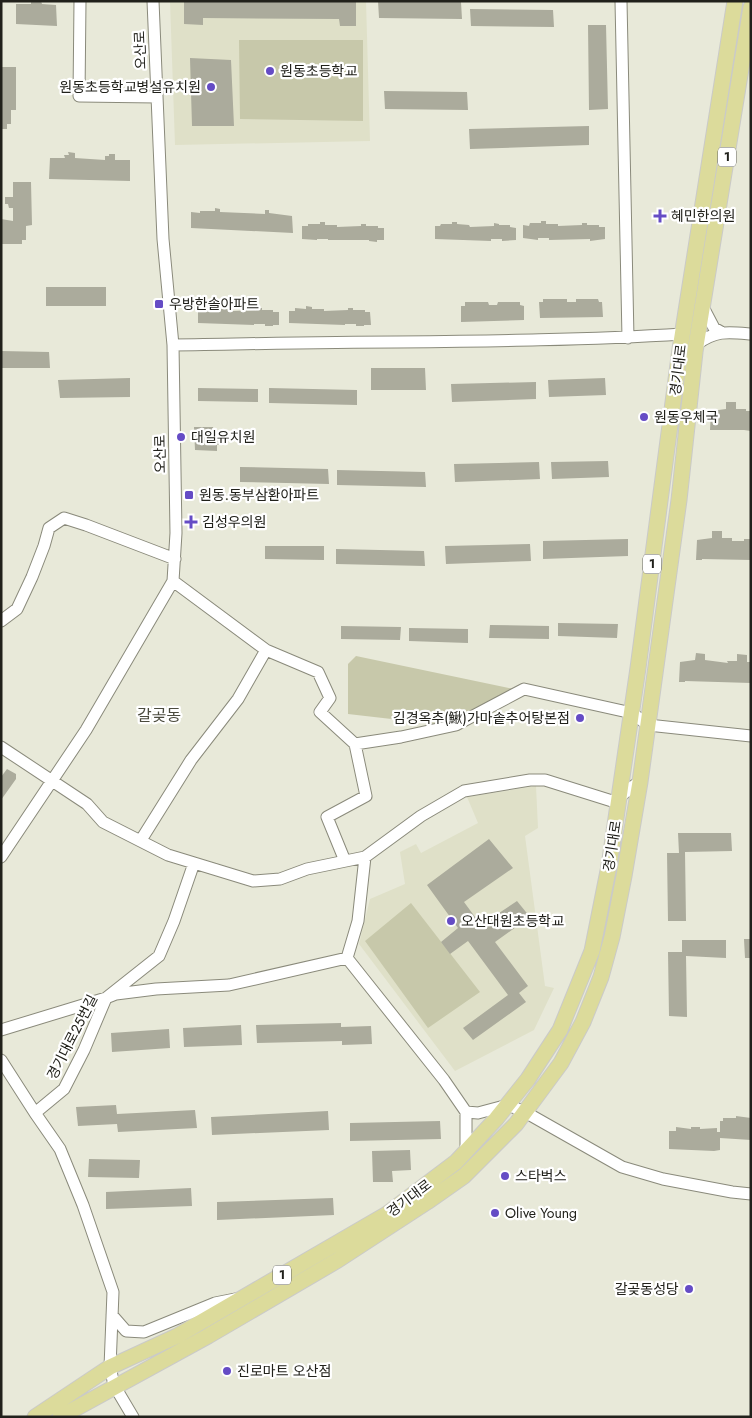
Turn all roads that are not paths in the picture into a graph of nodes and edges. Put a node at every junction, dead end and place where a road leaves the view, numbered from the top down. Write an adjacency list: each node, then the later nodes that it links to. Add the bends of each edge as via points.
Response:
1 (80, 1): 6 (street, via 79,96)
2 (153, 1): 6 (street, 오산로)
3 (621, 1): 11 (street)
4 (735, 1): 9 (main road, 경기대로 / 1)
5 (751, 7): 7 (main road, 경기대로 / 1)
6 (157, 97): 13 (street, 오산로, via 163,239)
7 (703, 307): 8 (street, via 714,328); 12 (main road, 경기대로 / 1)
8 (721, 332): 10 (street); 12 (street)
9 (683, 334): 11 (street); 18 (main road, 경기대로 / 1)
10 (751, 334)
11 (628, 338): 13 (street)
12 (697, 344): 19 (main road, 경기대로 / 1)
13 (173, 345): 14 (street, 오산로)
14 (175, 559): 15 (street, 오산로); 16 (street, via 64,518 49,528 17,609)
15 (174, 580): 17 (street); 23 (street, 오산로, via 86,730)
16 (1, 621)
17 (266, 650): 21 (street, via 318,672 330,698 320,712); 26 (street, via 238,699 191,760)
18 (632, 713): 19 (street); 21 (street, via 524,689 456,725); 25 (main road, 경기대로 / 1)
19 (648, 725): 20 (street); 24 (main road, 경기대로 / 1)
20 (751, 736)
21 (356, 744): 29 (street, via 366,796 326,818)
22 (1, 747): 23 (street)
23 (52, 780): 26 (street, via 87,804 103,822); 28 (street, 오산로)
24 (640, 782): 25 (street); 37 (main road, 경기대로 / 1, via 612,937 601,976 583,1022 561,1063)
25 (620, 798): 27 (street, via 612,801 545,780 464,792 420,816); 35 (main road, 경기대로 / 1, via 592,951 560,1030)
26 (140, 840): 30 (street, via 168,855)
27 (365, 857): 29 (street); 31 (street, via 358,921)
28 (1, 858)
29 (345, 861): 30 (street, via 280,879 253,881)
30 (194, 862): 32 (street, via 159,956)
31 (346, 958): 32 (street, 경기대로25번길, via 229,985 156,989); 36 (street)
32 (106, 998): 33 (street); 38 (street, 경기대로25번길, via 64,1088)
33 (1, 1030)
34 (1, 1060): 38 (street)
35 (508, 1105): 36 (street, via 478,1114); 37 (street); 39 (main road, 경기대로 / 1)
36 (466, 1112): 39 (street)
37 (525, 1112): 40 (street, via 622,1167 663,1179); 43 (main road, 경기대로 / 1, via 464,1176 338,1260 208,1336)
38 (35, 1113): 42 (street, via 60,1149 83,1205 113,1292)
39 (466, 1152): 41 (main road, 경기대로 / 1, via 387,1214)
40 (751, 1194)
41 (246, 1296): 42 (street, via 214,1303 144,1332 126,1331); 43 (main road, 경기대로 / 1)
42 (112, 1316): 43 (street)
43 (112, 1376): 44 (main road, 경기대로 / 1); 45 (main road, 경기대로 / 1); 46 (street)
44 (35, 1417)
45 (60, 1417)
46 (133, 1417)

